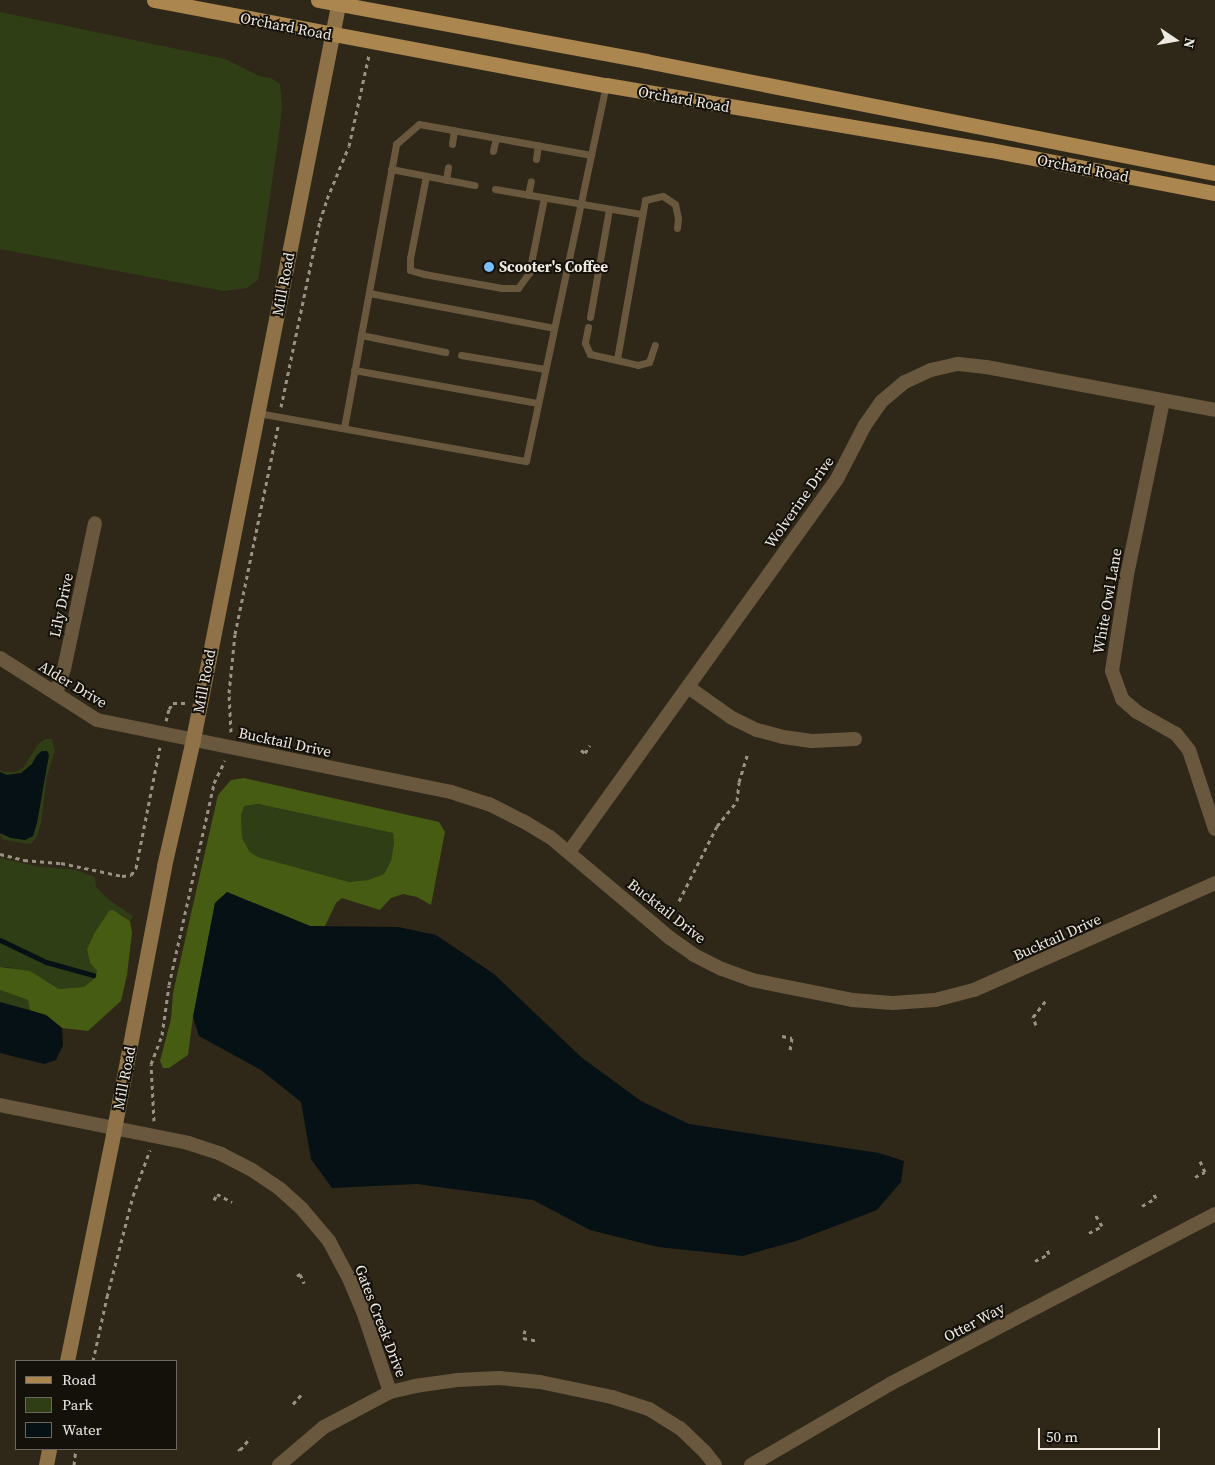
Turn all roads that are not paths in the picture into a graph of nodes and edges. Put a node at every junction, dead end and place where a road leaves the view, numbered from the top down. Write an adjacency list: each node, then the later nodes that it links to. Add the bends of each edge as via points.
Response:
1 (154, 0): 4 (main road, Orchard Road)
2 (318, 0): 3 (main road, Orchard Road)
3 (339, 2): 4 (street, Mill Road); 15 (main road, Orchard Road)
4 (332, 35): 5 (main road, Orchard Road); 42 (street, Mill Road)
5 (606, 86): 11 (lane); 21 (main road, Orchard Road, via 991,150)
6 (454, 130): 7 (lane); 8 (lane); 14 (lane, via 419,124 396,144)
7 (496, 138): 9 (lane); 10 (lane)
8 (452, 144)
9 (538, 146): 11 (lane); 12 (lane)
10 (493, 151)
11 (591, 155): 24 (lane)
12 (536, 159)
13 (448, 167): 17 (lane)
14 (391, 169): 16 (lane); 28 (lane)
15 (1215, 173)
16 (426, 176): 17 (lane); 23 (lane, via 410,258 410,270 424,274 518,288 529,273)
17 (446, 180): 19 (lane)
18 (531, 181): 22 (lane)
19 (474, 185)
20 (494, 189): 22 (lane)
21 (1215, 193)
22 (528, 195): 23 (lane)
23 (544, 198): 24 (lane)
24 (580, 205): 25 (lane); 30 (lane)
25 (609, 210): 26 (lane); 29 (lane)
26 (642, 214): 27 (lane, via 644,200 663,196 675,204); 36 (lane)
27 (677, 228)
28 (369, 293): 30 (lane); 32 (lane)
29 (590, 317)
30 (554, 328): 38 (lane)
31 (588, 328): 36 (lane, via 585,343 590,354)
32 (361, 335): 34 (lane); 37 (lane)
33 (655, 345): 36 (lane, via 649,362 638,365)
34 (445, 352)
35 (461, 355): 38 (lane)
36 (617, 359)
37 (354, 370): 40 (lane); 43 (lane)
38 (545, 370): 40 (lane)
39 (1162, 401): 41 (street, Wolverine Drive); 46 (street, Wolverine Drive, via 958,364 931,370 905,382 882,401 864,425 837,480); 50 (street, White Owl Lane, via 1127,575 1112,670 1122,699 1137,712 1176,734 1189,750)
40 (538, 403): 43 (lane, via 526,461)
41 (1215, 410)
42 (258, 413): 43 (lane); 48 (street, Mill Road)
43 (344, 428)
44 (95, 523): 47 (street, Lily Drive)
45 (0, 658): 47 (street, Alder Drive)
46 (688, 687): 49 (street, via 732,718 758,730 812,741); 51 (street, Wolverine Drive)
47 (56, 693): 48 (street, Alder Drive, via 97,720)
48 (193, 739): 51 (street, Bucktail Drive, via 451,792 489,804 524,821); 54 (street, Mill Road, via 164,866)
49 (855, 739)
50 (1215, 829)
51 (569, 852): 52 (street, Bucktail Drive, via 670,938 722,969 782,987 852,1000 893,1003 935,1000 974,990)
52 (1215, 883)
53 (0, 1105): 54 (street, Gates Creek Drive)
54 (114, 1129): 56 (street, Mill Road); 57 (street, Gates Creek Drive, via 221,1154 280,1188 329,1241 348,1276)
55 (1215, 1214): 62 (street, Otter Way, via 890,1384)
56 (67, 1360)
57 (390, 1392): 60 (street, via 324,1427); 61 (street, via 457,1380 499,1378 540,1382 612,1397 649,1409 680,1428)
58 (49, 1450): 59 (street)
59 (46, 1465)
60 (279, 1465)
61 (715, 1465)
62 (751, 1465)

